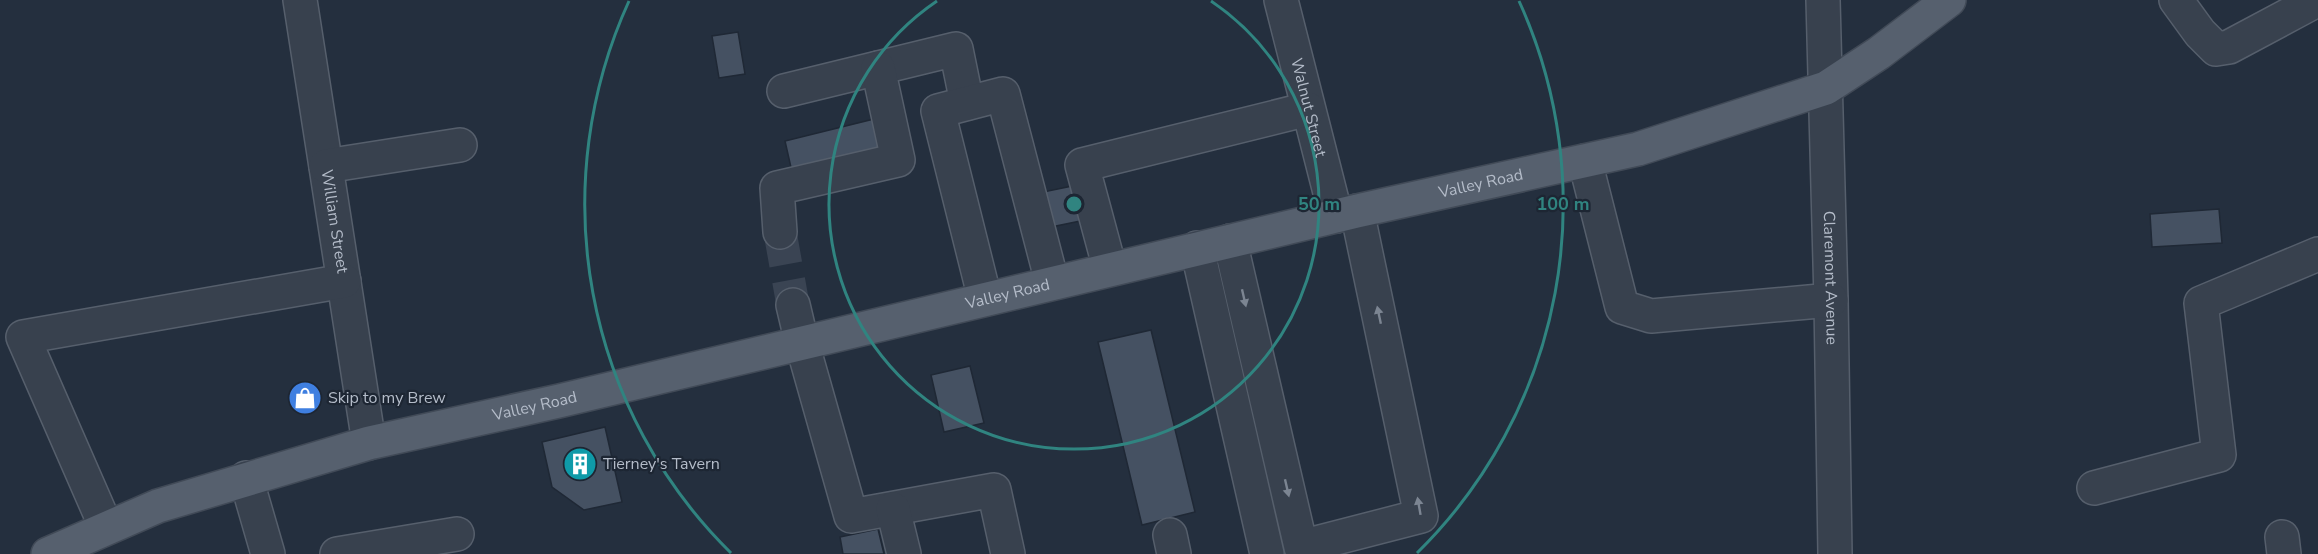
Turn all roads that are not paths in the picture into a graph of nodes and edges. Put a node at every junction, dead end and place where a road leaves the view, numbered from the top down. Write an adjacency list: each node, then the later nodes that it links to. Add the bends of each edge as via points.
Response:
1 (300, 0): 14 (street, William Street)
2 (1281, 0): 11 (street, Walnut Street)
3 (1823, 0): 8 (street, Claremont Avenue)
4 (1949, 0): 8 (main road, Valley Road)
5 (2176, 0): 6 (street, via 2216,49 2229,47)
6 (2317, 0)
7 (878, 68): 9 (street); 10 (street, via 956,49); 16 (street, via 898,160 777,188)
8 (1826, 88): 13 (main road, Valley Road, via 1638,149); 24 (street, Claremont Avenue)
9 (784, 91)
10 (968, 103): 22 (street, via 1003,94); 23 (street, via 938,111)
11 (1308, 109): 15 (street, Walnut Street); 20 (street, via 1082,165)
12 (460, 145): 14 (street)
13 (1585, 161): 15 (main road, Valley Road); 24 (street, via 1622,307 1651,316)
14 (326, 166): 21 (street, William Street)
15 (1346, 213): 17 (main road, Valley Road); 17 (street, Walnut Street, one-way to 15, via 1301,547 1421,516)
16 (780, 232)
17 (1230, 241): 18 (main road, Valley Road)
18 (1197, 248): 20 (main road, Valley Road); 38 (street)
19 (2318, 254): 29 (street, via 2201,303 2219,455)
20 (1110, 269): 22 (main road, Valley Road)
21 (344, 281): 27 (street, William Street); 32 (street, via 23,337)
22 (1052, 282): 23 (main road, Valley Road)
23 (985, 299): 26 (main road, Valley Road)
24 (1832, 300): 39 (street, Claremont Avenue)
25 (793, 305): 26 (street)
26 (802, 343): 27 (main road, Valley Road); 30 (street, via 851,516)
27 (369, 443): 28 (main road, Valley Road)
28 (246, 478): 32 (main road, Valley Road, via 158,506); 34 (street)
29 (2094, 488)
30 (893, 509): 36 (street); 37 (street, via 993,490)
31 (458, 534): 35 (street)
32 (91, 539): 33 (main road, Valley Road)
33 (48, 554)
34 (267, 554)
35 (337, 554)
36 (904, 554)
37 (1008, 554)
38 (1267, 554)
39 (1835, 554)

